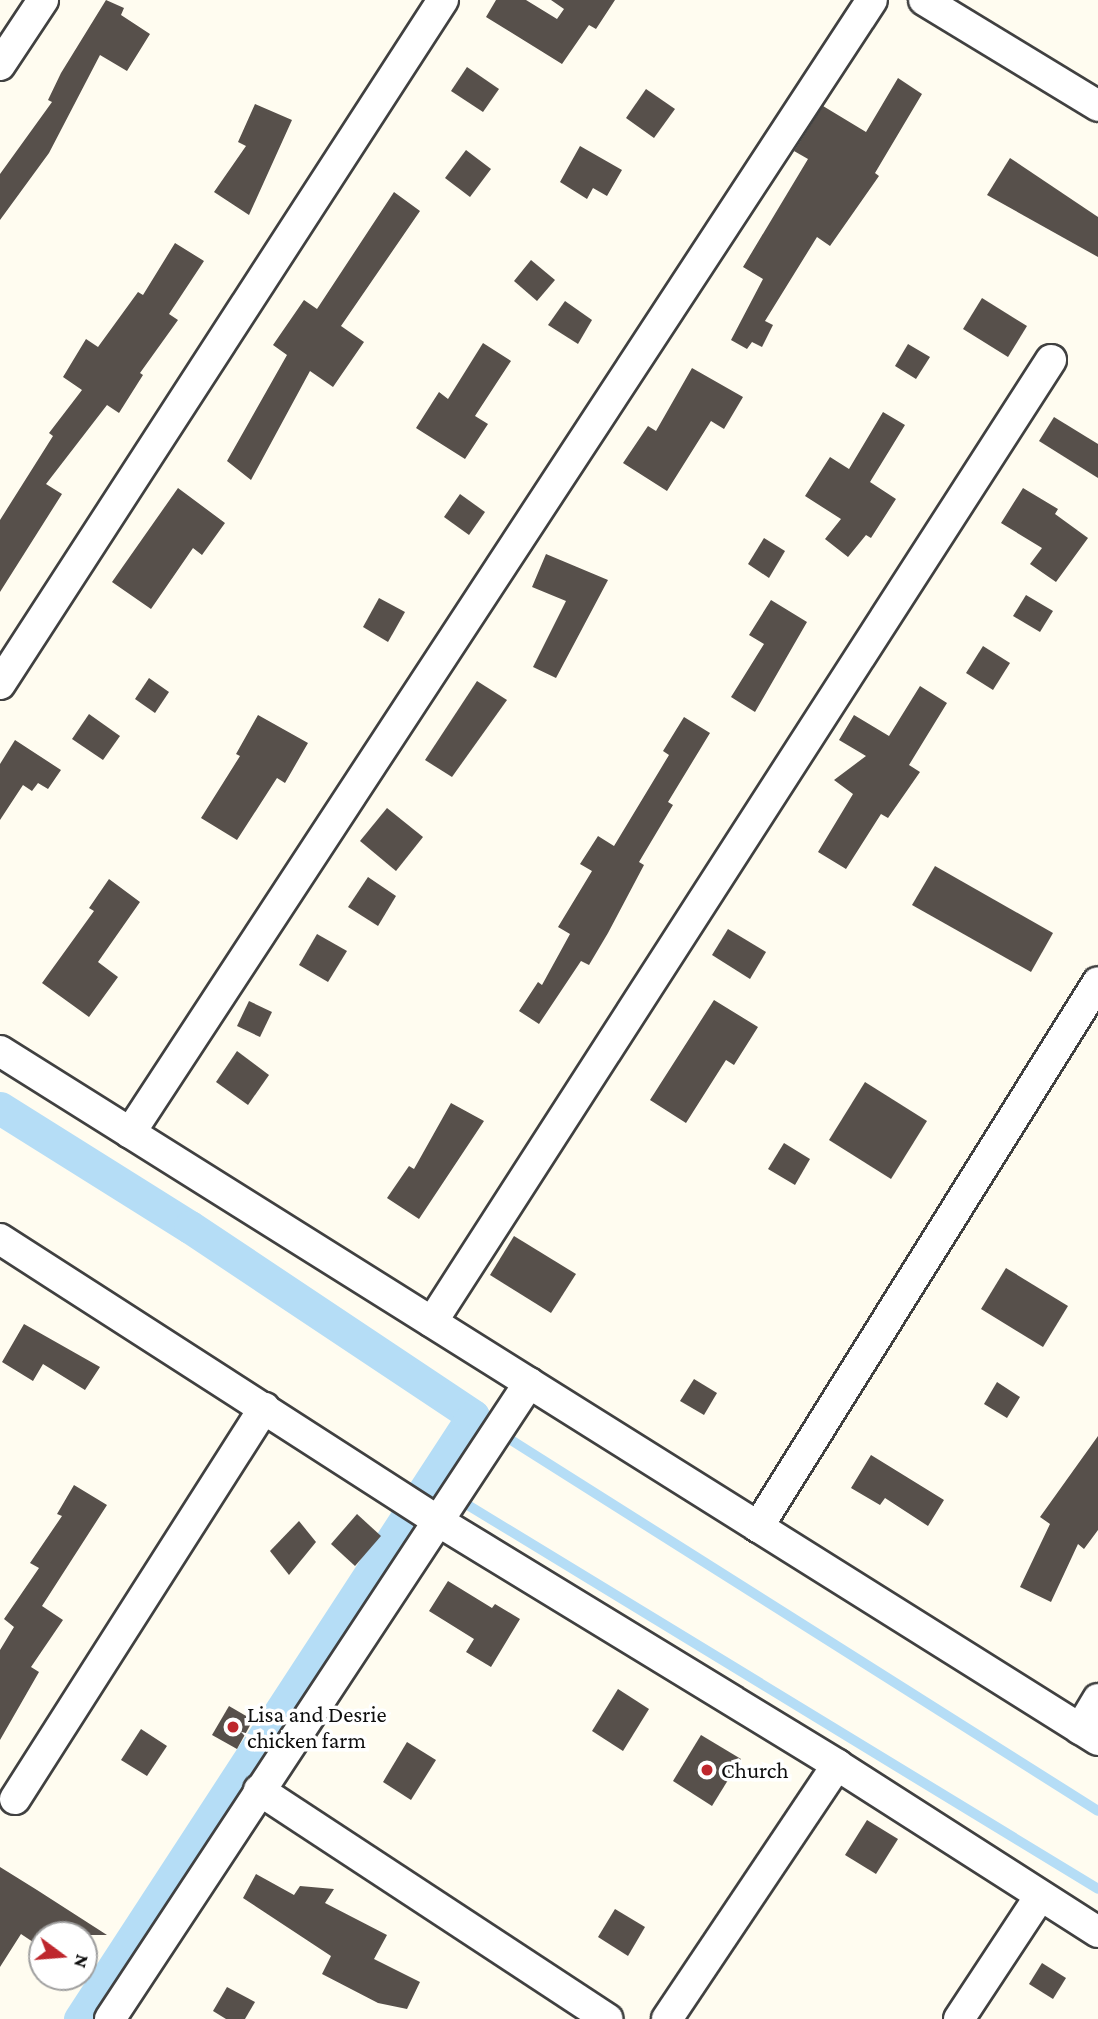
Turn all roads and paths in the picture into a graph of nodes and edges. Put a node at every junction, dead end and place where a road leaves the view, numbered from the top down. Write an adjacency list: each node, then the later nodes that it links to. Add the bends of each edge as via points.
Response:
1 (43, 0): 5 (street)
2 (443, 0): 8 (street)
3 (872, 0): 11 (street)
4 (924, 0): 6 (street)
5 (0, 65)
6 (1098, 106)
7 (1051, 360): 13 (street)
8 (0, 684)
9 (1098, 982): 17 (street)
10 (0, 1051): 11 (street)
11 (130, 1133): 13 (street)
12 (0, 1239): 15 (street)
13 (432, 1322): 14 (street)
14 (529, 1383): 16 (street); 17 (street)
15 (264, 1408): 16 (street); 22 (street)
16 (438, 1521): 20 (street); 21 (street)
17 (758, 1527): 19 (street)
18 (1098, 1699): 19 (street)
19 (1089, 1735)
20 (837, 1765): 23 (street); 27 (street)
21 (259, 1790): 25 (street); 26 (street)
22 (15, 1799)
23 (1041, 1896): 24 (street); 28 (street)
24 (1098, 1932)
25 (110, 2019)
26 (607, 2019)
27 (667, 2019)
28 (959, 2019)

